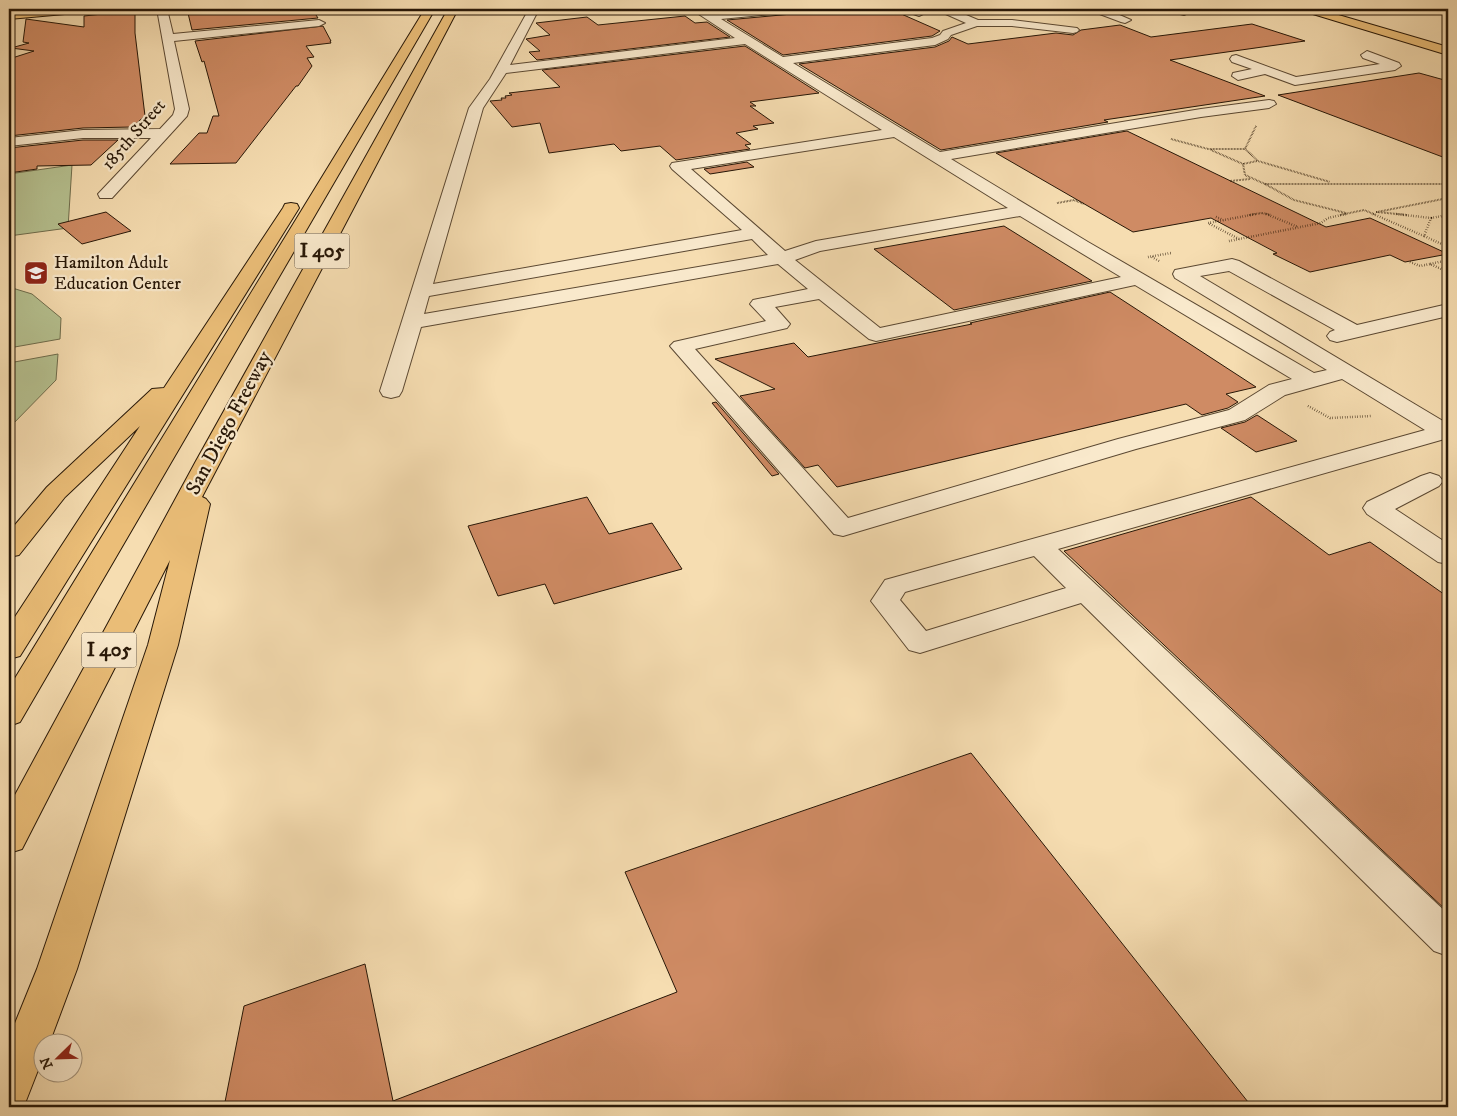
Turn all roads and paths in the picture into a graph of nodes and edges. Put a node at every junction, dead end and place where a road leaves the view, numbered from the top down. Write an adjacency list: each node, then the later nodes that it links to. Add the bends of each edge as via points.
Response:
1 (87, 9): 13 (main road)
2 (162, 9): 21 (street, 185th Street)
3 (418, 9): 42 (main road)
4 (430, 9): 93 (main road)
5 (439, 9): 23 (main road, via 424,34)
6 (453, 9): 23 (main road, San Diego Freeway / I 405)
7 (534, 9): 28 (street)
8 (792, 9): 14 (street)
9 (943, 9): 18 (street)
10 (959, 9): 15 (street, via 992,17)
11 (1118, 9): 17 (street, via 1101,11)
12 (1307, 9): 24 (main road)
13 (27, 11): 16 (main road)
14 (703, 13): 22 (street)
15 (1027, 13)
16 (9, 16)
17 (1125, 20)
18 (976, 23): 20 (street, via 1012,23); 27 (street, via 947,33 935,41)
19 (319, 24): 21 (street)
20 (1073, 30)
21 (168, 38): 34 (street, 185th Street, via 182,109 180,116)
22 (748, 40): 27 (street); 28 (street)
23 (436, 41): 86 (main road, San Diego Freeway / I 405)
24 (1448, 51)
25 (1367, 55): 29 (street, via 1395,66 1294,81)
26 (1236, 59): 29 (street)
27 (781, 61): 33 (street)
28 (501, 70): 73 (street, via 476,108)
29 (1266, 70): 30 (street)
30 (1238, 76)
31 (1269, 104): 39 (street)
32 (1259, 120): 38 (path)
33 (896, 132): 39 (street); 61 (street, via 678,166)
34 (164, 133): 36 (street, via 83,134); 48 (street, 185th Street)
35 (1171, 139): 37 (path)
36 (9, 142)
37 (1208, 149): 38 (path); 41 (path)
38 (1245, 149): 40 (path)
39 (937, 157): 51 (street)
40 (1258, 161): 41 (path); 45 (path)
41 (1243, 164): 43 (path, via 1245,175)
42 (314, 171)
43 (1251, 179): 44 (path); 46 (path)
44 (1230, 181)
45 (1333, 183): 46 (path); 47 (path)
46 (1265, 184): 54 (path, via 1297,202)
47 (1448, 184)
48 (106, 194)
49 (298, 196): 79 (main road, I 405)
50 (1448, 198): 53 (path)
51 (1023, 210): 66 (street, via 816,246); 72 (street)
52 (1364, 210): 53 (path); 54 (path); 62 (path)
53 (1377, 212): 57 (path)
54 (1349, 214): 59 (path)
55 (1448, 215): 57 (path)
56 (1216, 217): 58 (path)
57 (1431, 218): 62 (path)
58 (1223, 220): 60 (path, via 1262,213); 63 (path, via 1208,223)
59 (1306, 226)
60 (1299, 228)
61 (756, 232): 66 (street); 73 (street)
62 (1424, 236): 64 (path)
63 (1239, 240)
64 (1448, 247)
65 (1151, 257): 68 (path)
66 (783, 258): 74 (street); 76 (street)
67 (1448, 260): 70 (path)
68 (1158, 261)
69 (1410, 262): 70 (path, via 1420,266)
70 (1430, 264): 71 (path)
71 (1448, 272)
72 (1138, 278): 74 (street, via 876,334); 81 (street)
73 (421, 292): 76 (street)
74 (824, 292): 82 (street, via 760,304 780,324 680,346 843,528 1236,415)
75 (1448, 310): 77 (street)
76 (412, 322): 83 (street)
77 (1354, 332): 78 (street); 78 (street, via 1232,265 1182,274)
78 (1299, 344): 80 (street)
79 (192, 364): 89 (main road, via 56,492); 92 (main road, I 405)
80 (1346, 372): 81 (street); 85 (street)
81 (1311, 381): 82 (street)
82 (1280, 389): 84 (path, via 1330,418)
83 (391, 391)
84 (1375, 415)
85 (1447, 431): 88 (street)
86 (208, 461): 94 (main road, San Diego Freeway / I 405); 96 (main road, via 163,645 57,969)
87 (1430, 481): 90 (street, via 1376,508)
88 (1039, 546): 91 (street); 91 (street, via 895,586 885,600 920,643)
89 (9, 549)
90 (1448, 556)
91 (1086, 592): 95 (street)
92 (9, 649)
93 (9, 714)
94 (9, 839)
95 (1448, 939)
96 (9, 1091)

